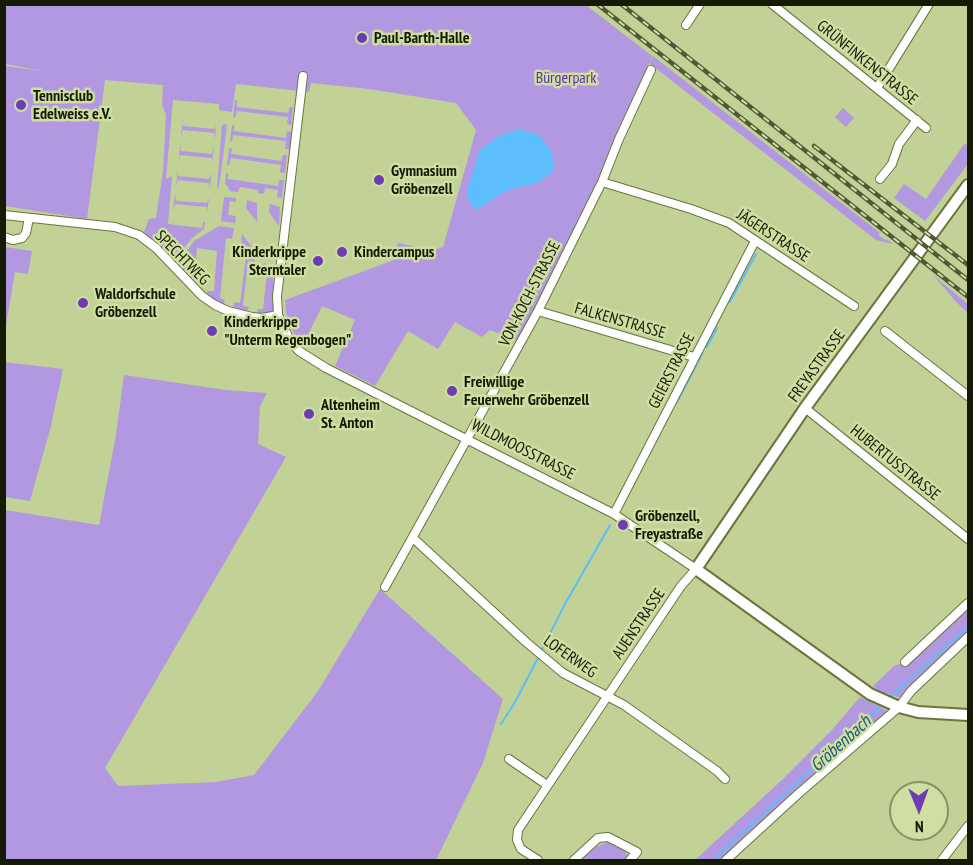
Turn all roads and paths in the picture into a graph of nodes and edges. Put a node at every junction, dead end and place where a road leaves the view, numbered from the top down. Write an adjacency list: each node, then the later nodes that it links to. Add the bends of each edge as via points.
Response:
1 (700, 4): 4 (street)
2 (772, 4): 7 (street, GRÜNFINKENSTRASSE)
3 (929, 4): 7 (street)
4 (686, 26)
5 (651, 70): 11 (street, VON-KOCH-STRASSE)
6 (303, 76): 19 (street, WILDMOOSSTRASSE, via 279,270)
7 (877, 88): 8 (street, GRÜNFINKENSTRASSE)
8 (917, 120): 9 (street, GRÜNFINKENSTRASSE); 10 (street, GRÜNFINKENSTRASSE)
9 (926, 128)
10 (880, 179)
11 (602, 182): 16 (street, JÄGERSTRASSE, via 729,223); 18 (street, VON-KOCH-STRASSE)
12 (969, 185): 23 (street, FREYASTRASSE)
13 (4, 215): 14 (street, SPECHTWEG)
14 (29, 218): 15 (street, via 22,238); 19 (street, SPECHTWEG, via 115,227 139,235 215,305 252,317)
15 (4, 237)
16 (755, 241): 17 (street, JÄGERSTRASSE); 21 (street, GEIERSTRASSE)
17 (854, 306)
18 (538, 311): 21 (street, FALKENSTRASSE); 24 (street, VON-KOCH-STRASSE)
19 (278, 315): 24 (street, WILDMOOSSTRASSE, via 299,351)
20 (885, 331): 22 (street)
21 (694, 357): 25 (street, GEIERSTRASSE)
22 (969, 396)
23 (805, 408): 27 (street, HUBERTUSSTRASSE); 28 (street, FREYASTRASSE)
24 (468, 439): 25 (street, WILDMOOSSTRASSE); 26 (street, VON-KOCH-STRASSE)
25 (614, 513): 28 (street, WILDMOOSSTRASSE)
26 (413, 538): 29 (street, VON-KOCH-STRASSE); 33 (street, LOFERWEG, via 563,673)
27 (969, 539)
28 (696, 569): 33 (street, AUENSTRASSE); 34 (street, WILDMOOSSTRASSE, via 879,699)
29 (385, 587)
30 (969, 603): 32 (street)
31 (969, 637): 34 (street)
32 (905, 662)
33 (607, 696): 37 (street, LOFERWEG); 38 (street, AUENSTRASSE)
34 (895, 705): 35 (street, WILDMOOSSTRASSE, via 918,712); 43 (street)
35 (969, 715)
36 (509, 759): 38 (street)
37 (724, 779)
38 (547, 785): 40 (street, AUENSTRASSE, via 518,830 521,849)
39 (969, 826): 44 (street)
40 (538, 861)
41 (574, 861): 42 (street, via 598,838 608,837 637,852)
42 (630, 861)
43 (726, 861)
44 (942, 861)

